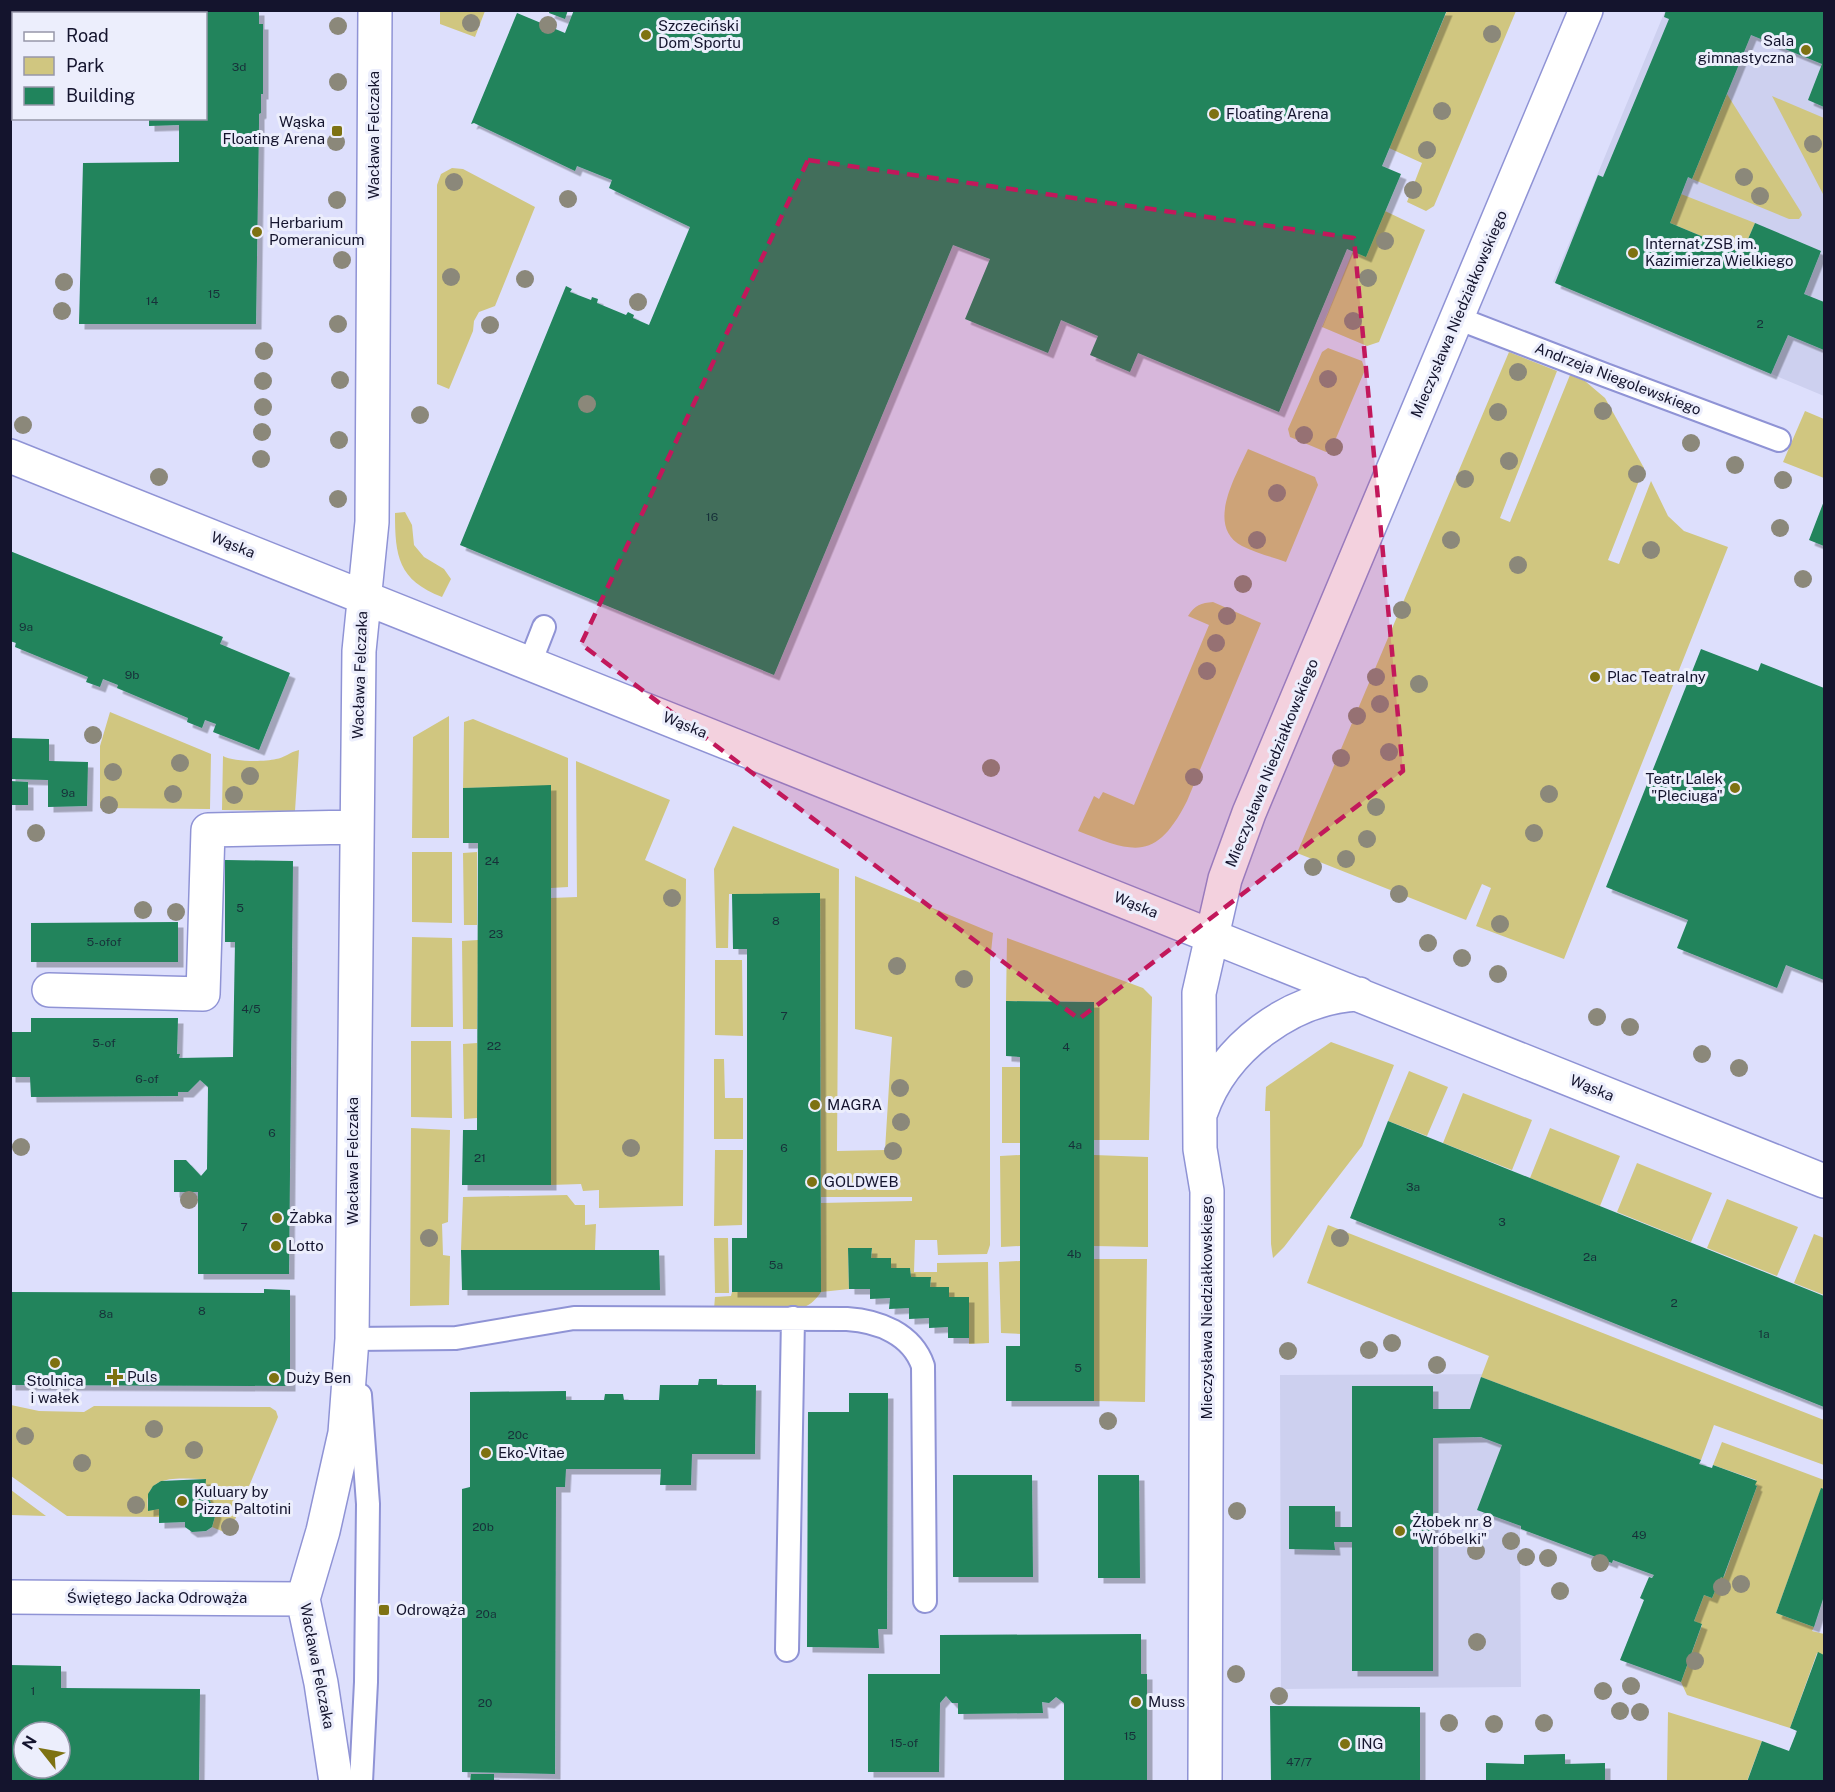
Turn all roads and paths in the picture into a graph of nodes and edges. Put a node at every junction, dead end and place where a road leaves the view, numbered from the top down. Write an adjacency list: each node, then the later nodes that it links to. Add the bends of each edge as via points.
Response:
1 (375, 10): 6 (street, Wacława Felczaka, via 372,522)
2 (1586, 10): 3 (street, Mieczysława Niedziałkowskiego)
3 (1458, 318): 4 (lane, Andrzeja Niegolewskiego); 10 (street, Mieczysława Niedziałkowskiego, via 1249,813 1225,879)
4 (1779, 440)
5 (10, 456): 6 (street, Wąska)
6 (363, 598): 8 (street, Wąska); 9 (street, Wacława Felczaka)
7 (544, 627): 8 (lane)
8 (530, 663): 10 (street, Wąska)
9 (356, 827): 11 (street, via 208,830 203,994); 16 (street, Wacława Felczaka)
10 (1211, 936): 12 (street, Wąska); 13 (street, Mieczysława Niedziałkowskiego, via 1199,993)
11 (49, 990)
12 (1359, 994): 13 (street, via 1312,1004 1257,1034 1226,1066); 14 (street, Wąska)
13 (1200, 1117): 23 (street, Mieczysława Niedziałkowskiego, via 1200,1149 1208,1191)
14 (1824, 1181)
15 (793, 1318): 16 (lane, via 574,1318 456,1338); 19 (lane, via 858,1319 885,1327 905,1339 919,1354 924,1376); 20 (lane)
16 (352, 1340): 18 (street, Wacława Felczaka, via 345,1433); 22 (lane, via 368,1504)
17 (10, 1597): 18 (street, Świętego Jacka Odrowąża)
18 (303, 1599): 21 (street, Wacława Felczaka)
19 (925, 1601)
20 (788, 1650)
21 (336, 1782)
22 (361, 1782)
23 (1205, 1782)

